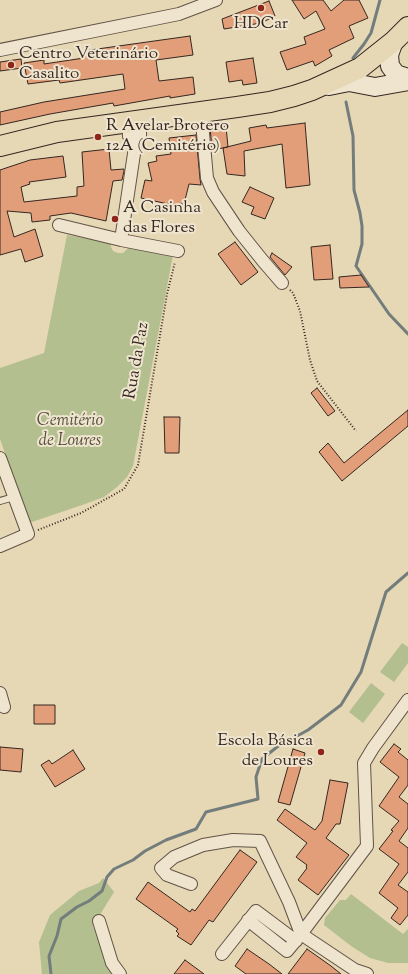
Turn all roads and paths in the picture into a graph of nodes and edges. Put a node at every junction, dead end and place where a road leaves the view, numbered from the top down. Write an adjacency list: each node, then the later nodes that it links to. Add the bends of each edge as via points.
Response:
1 (216, 0): 4 (street, via 179,14)
2 (408, 27): 3 (main road)
3 (394, 41): 5 (main road); 6 (street, via 388,55 390,66 396,74)
4 (0, 50)
5 (366, 64): 6 (street, via 395,80); 7 (street, via 372,80); 8 (main road)
6 (408, 80): 7 (street)
7 (383, 86): 8 (street, via 349,82)
8 (312, 90): 9 (main road, via 270,102)
9 (201, 111): 10 (main road); 15 (street, via 207,178 213,192 239,231)
10 (134, 120): 11 (main road, via 57,132); 13 (street, via 129,136 135,148)
11 (0, 146)
12 (59, 225): 13 (street)
13 (121, 240): 14 (street)
14 (178, 251): 20 (path, Rua da Paz, via 167,294 138,465 124,489 81,513)
15 (282, 282): 16 (path, via 293,293 300,311 317,382)
16 (356, 431)
17 (0, 458): 18 (street)
18 (14, 497): 19 (lane); 20 (street)
19 (0, 501)
20 (28, 534): 21 (street)
21 (0, 546)
22 (0, 693): 24 (street)
23 (408, 700): 27 (street, via 364,764 367,846)
24 (4, 707)
25 (191, 884): 27 (street, via 167,876 161,868 174,857 203,845 234,840 260,841 289,902)
26 (99, 921): 29 (street, via 112,963)
27 (299, 938): 28 (street, via 287,950 248,920); 30 (street)
28 (222, 954)
29 (120, 974)
30 (366, 974)

